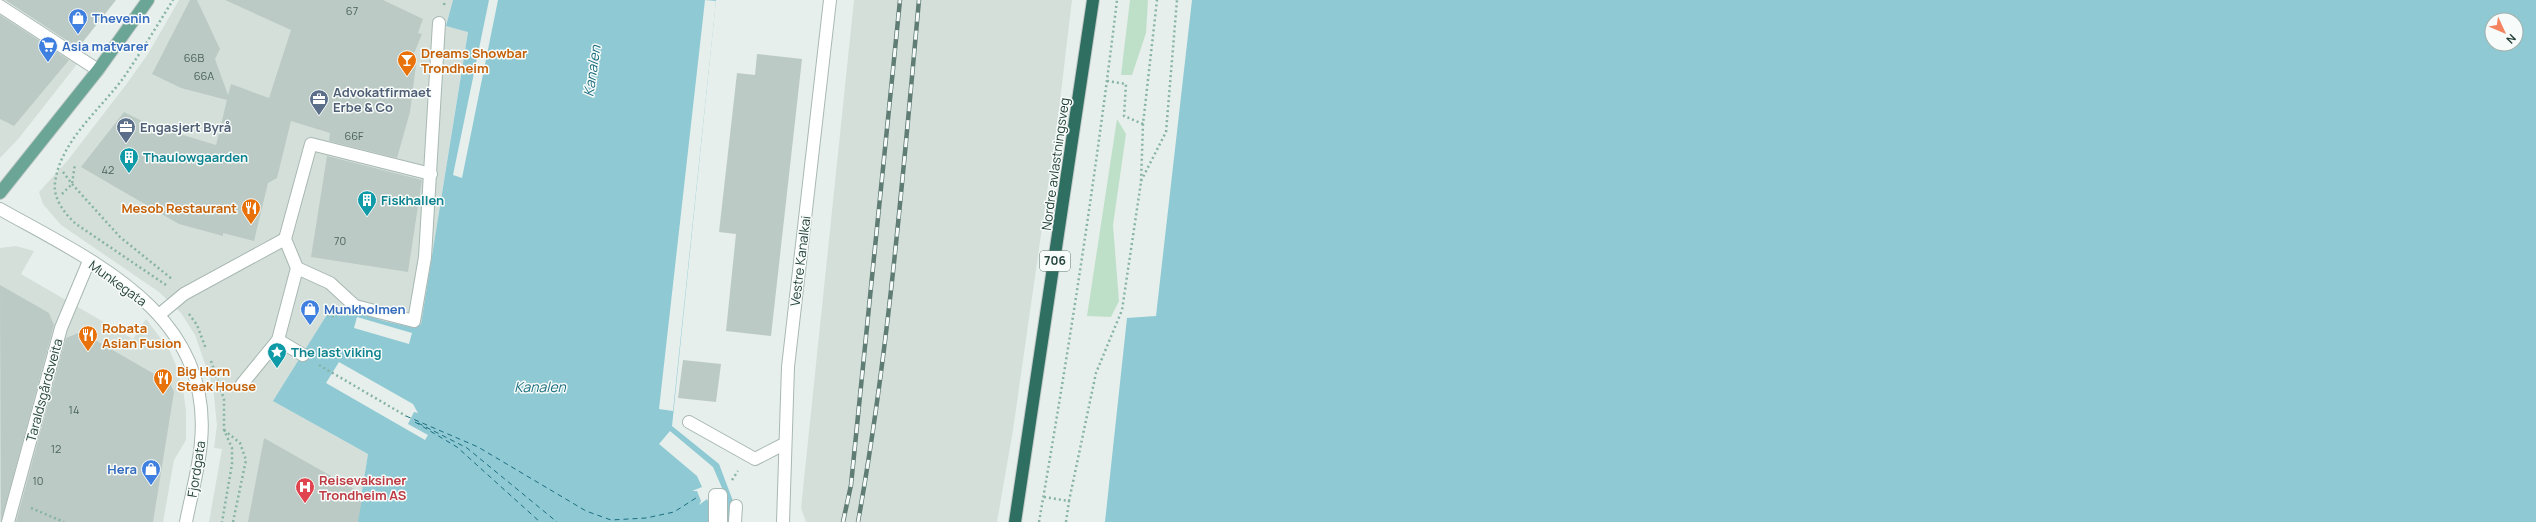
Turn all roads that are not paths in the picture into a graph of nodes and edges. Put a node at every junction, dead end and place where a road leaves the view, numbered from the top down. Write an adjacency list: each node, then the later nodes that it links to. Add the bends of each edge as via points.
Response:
1 (148, 0): 6 (main road)
2 (830, 0): 19 (street, Vestre Kanalkai, via 788,367)
3 (1093, 0): 28 (highway, Nordre avlastningsveg / 706)
4 (0, 6): 6 (street)
5 (439, 23): 7 (street)
6 (98, 70): 8 (main road)
7 (431, 174): 10 (street, via 311,144); 12 (street, via 425,257 414,321 355,306 330,283)
8 (0, 193)
9 (0, 209): 11 (street, Munkegata)
10 (285, 239): 12 (street); 13 (street, via 178,299)
11 (89, 261): 13 (street, Munkegata, via 134,291); 21 (street, Taraldsgårdsveita, via 61,328)
12 (297, 268): 14 (street)
13 (160, 314): 17 (street, Munkegata, via 181,341 192,366 199,390)
14 (278, 340): 15 (street); 16 (street)
15 (303, 355)
16 (242, 384)
17 (201, 415): 22 (street, Fjordgata, via 201,442)
18 (689, 422): 19 (street, via 755,459)
19 (784, 444): 27 (street, Vestre Kanalkai)
20 (736, 506): 26 (street)
21 (8, 522)
22 (186, 522)
23 (715, 522): 24 (street, via 716,495 721,495)
24 (722, 522): 25 (street, via 723,501 728,502)
25 (727, 522)
26 (735, 522)
27 (783, 522)
28 (1016, 522)

